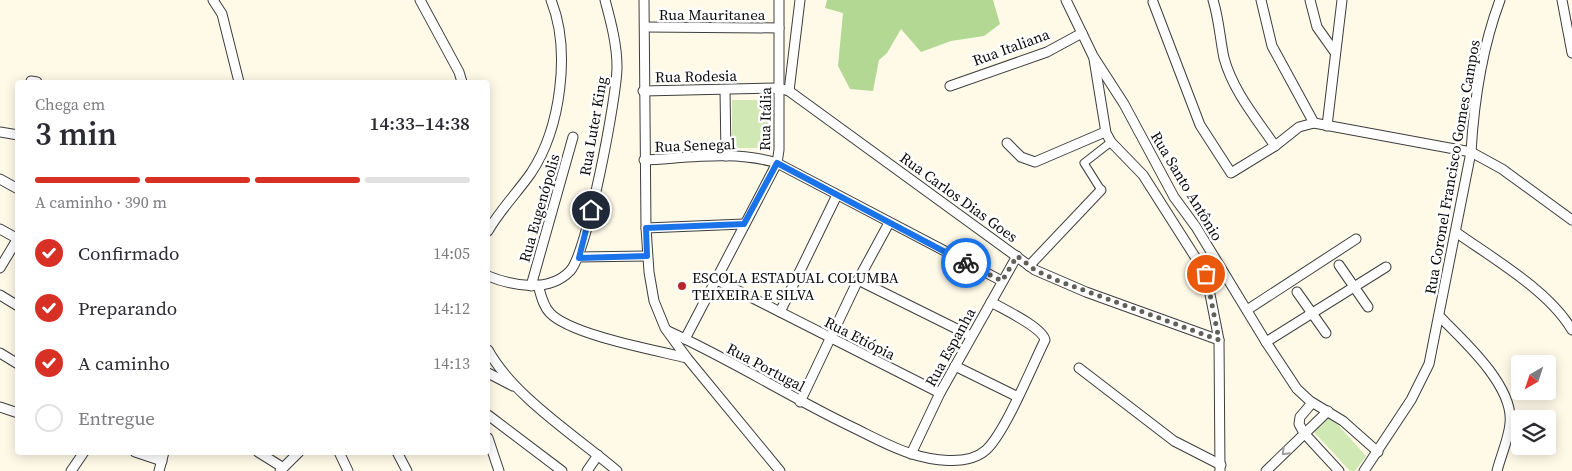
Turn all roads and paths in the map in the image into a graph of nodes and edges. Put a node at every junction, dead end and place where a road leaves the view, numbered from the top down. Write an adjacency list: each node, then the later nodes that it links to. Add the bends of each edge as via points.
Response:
1 (213, 0): 22 (street, via 222,14)
2 (420, 0): 23 (street)
3 (551, 0): 51 (street, via 559,28 562,64 551,129 531,173)
4 (605, 0): 60 (street, Rua Luter King, via 616,52 615,97)
5 (644, 0): 16 (street)
6 (779, 0): 17 (street, Rua Itália)
7 (800, 0): 28 (street)
8 (1066, 0): 18 (street, Rua Santo Antônio)
9 (1213, 0): 39 (street, via 1230,76)
10 (1261, 0): 31 (street, via 1272,46)
11 (1310, 0): 19 (street, via 1317,27)
12 (1342, 0): 19 (street)
13 (1500, 0): 40 (street, Rua Coronel Francisco Gomes Campos, via 1490,28 1473,121)
14 (1153, 2): 39 (street, via 1200,125 1230,173)
15 (1566, 4): 20 (street)
16 (645, 27): 17 (street, Rua Mauritanea); 27 (street)
17 (779, 28): 25 (street, Rua Itália)
18 (1082, 33): 21 (street, Rua Santo Antônio); 24 (street, Rua Italiana, via 1047,52)
19 (1334, 51): 32 (street)
20 (1572, 53)
21 (1093, 56): 29 (street, Rua Santo Antônio); 30 (street)
22 (238, 80)
23 (461, 80)
24 (950, 86)
25 (779, 88): 26 (street, Rua Rodesia); 28 (street, Rua Carlos Dias Goes); 43 (street, Rua Itália)
26 (725, 90): 27 (street, Rua Rodesia); 41 (street)
27 (643, 91): 42 (street)
28 (790, 91): 59 (street, Rua Carlos Dias Goes)
29 (1116, 91): 30 (street); 76 (street, Rua Santo Antônio, via 1174,197)
30 (1099, 96): 34 (street)
31 (1314, 123): 32 (street); 39 (street, via 1299,127)
32 (1327, 126): 40 (street)
33 (0, 132): 35 (street)
34 (1105, 132): 37 (street); 38 (street, via 1035,162 1021,157)
35 (15, 134)
36 (573, 137): 69 (street, Rua Eugenópolis)
37 (1111, 142): 46 (street, via 1084,163); 86 (street, via 1143,175 1206,274)
38 (1007, 143)
39 (1275, 146)
40 (1471, 152): 48 (street, via 1502,169); 54 (street, Rua Coronel Francisco Gomes Campos)
41 (726, 156): 42 (street, Rua Senegal); 43 (street, Rua Senegal)
42 (644, 160): 52 (street)
43 (777, 163): 47 (street, Rua Itália); 50 (street)
44 (0, 179): 45 (street)
45 (15, 187)
46 (1101, 190): 62 (street)
47 (837, 195): 49 (street, Rua Itália); 77 (street)
48 (1572, 220)
49 (888, 223): 67 (street); 68 (street, Rua Itália)
50 (744, 224): 52 (street); 66 (street)
51 (490, 228)
52 (646, 228): 58 (street)
53 (0, 229): 55 (street)
54 (1456, 233): 79 (street, Rua Coronel Francisco Gomes Campos); 80 (street, via 1504,265 1550,302)
55 (15, 237)
56 (1356, 239): 76 (street)
57 (15, 242): 63 (street)
58 (647, 256): 60 (street); 81 (street, via 654,302)
59 (1017, 256): 62 (street, Rua Carlos Dias Goes); 68 (street, Rua Espanha)
60 (579, 258): 69 (street, Rua Luter King, via 565,276)
61 (1339, 265): 70 (street)
62 (1029, 266): 86 (street, Rua Carlos Dias Goes, via 1086,292)
63 (0, 268)
64 (1386, 268): 70 (street)
65 (490, 277): 69 (street)
66 (715, 279): 77 (street, Rua Etiópia); 84 (street)
67 (858, 280): 83 (street); 85 (street)
68 (1002, 281): 73 (street, Rua Espanha)
69 (535, 286): 90 (street, Rua Eugenópolis, via 549,312 576,330)
70 (1353, 287): 75 (street); 78 (street)
71 (1297, 292): 78 (street)
72 (0, 295): 74 (street)
73 (991, 302): 83 (street, Rua Espanha); 97 (street, Rua Portugal, via 1044,336)
74 (15, 304)
75 (1368, 307)
76 (1247, 310): 87 (street, Rua Santo Antônio)
77 (780, 312): 85 (street, Rua Etiópia)
78 (1312, 314): 82 (street); 87 (street)
79 (1439, 316): 106 (street, Rua Coronel Francisco Gomes Campos, via 1423,380); 129 (street, via 1486,367 1509,404 1510,422)
80 (1572, 330)
81 (668, 331): 84 (street, Rua Portugal); 90 (street)
82 (1326, 333)
83 (970, 336): 92 (street, Rua Espanha)
84 (685, 339): 98 (street, Rua Portugal)
85 (831, 339): 96 (street, Rua Etiópia); 98 (street)
86 (1219, 340): 115 (street)
87 (1266, 342): 99 (street, Rua Santo Antônio, via 1297,389)
88 (0, 353): 91 (street)
89 (490, 353): 95 (street, via 501,371)
90 (687, 358): 125 (street)
91 (15, 362)
92 (955, 366): 96 (street, Rua Espanha); 97 (street)
93 (1079, 368): 115 (street, via 1174,440)
94 (490, 374): 95 (street)
95 (520, 390): 113 (street)
96 (940, 393): 107 (street, Rua Espanha)
97 (1018, 397): 107 (street, Rua Portugal, via 991,444 978,455 939,460)
98 (800, 402): 107 (street, Rua Portugal)
99 (1312, 403): 101 (street, Rua Santo Antônio); 104 (street, via 1299,421)
100 (0, 407): 102 (street)
101 (1328, 411): 104 (street); 106 (street, Rua Santo Antônio, via 1343,420)
102 (15, 412)
103 (490, 417): 122 (street)
104 (1304, 433): 126 (street, one-way to 126); 127 (street)
105 (490, 444): 121 (street)
106 (1378, 452): 128 (street, Rua Coronel Francisco Gomes Campos)
107 (911, 454)
108 (82, 455): 117 (street)
109 (262, 455): 116 (street)
110 (296, 455): 116 (street)
111 (340, 455): 119 (street)
112 (399, 455): 120 (street)
113 (598, 455): 123 (street); 124 (street)
114 (163, 457): 118 (street)
115 (1221, 468)
116 (281, 469)
117 (71, 471)
118 (159, 471)
119 (348, 471)
120 (407, 471)
121 (499, 471)
122 (562, 471)
123 (587, 471)
124 (617, 471)
125 (780, 471)
126 (1266, 471)
127 (1339, 471)
128 (1364, 471)
129 (1497, 471)

